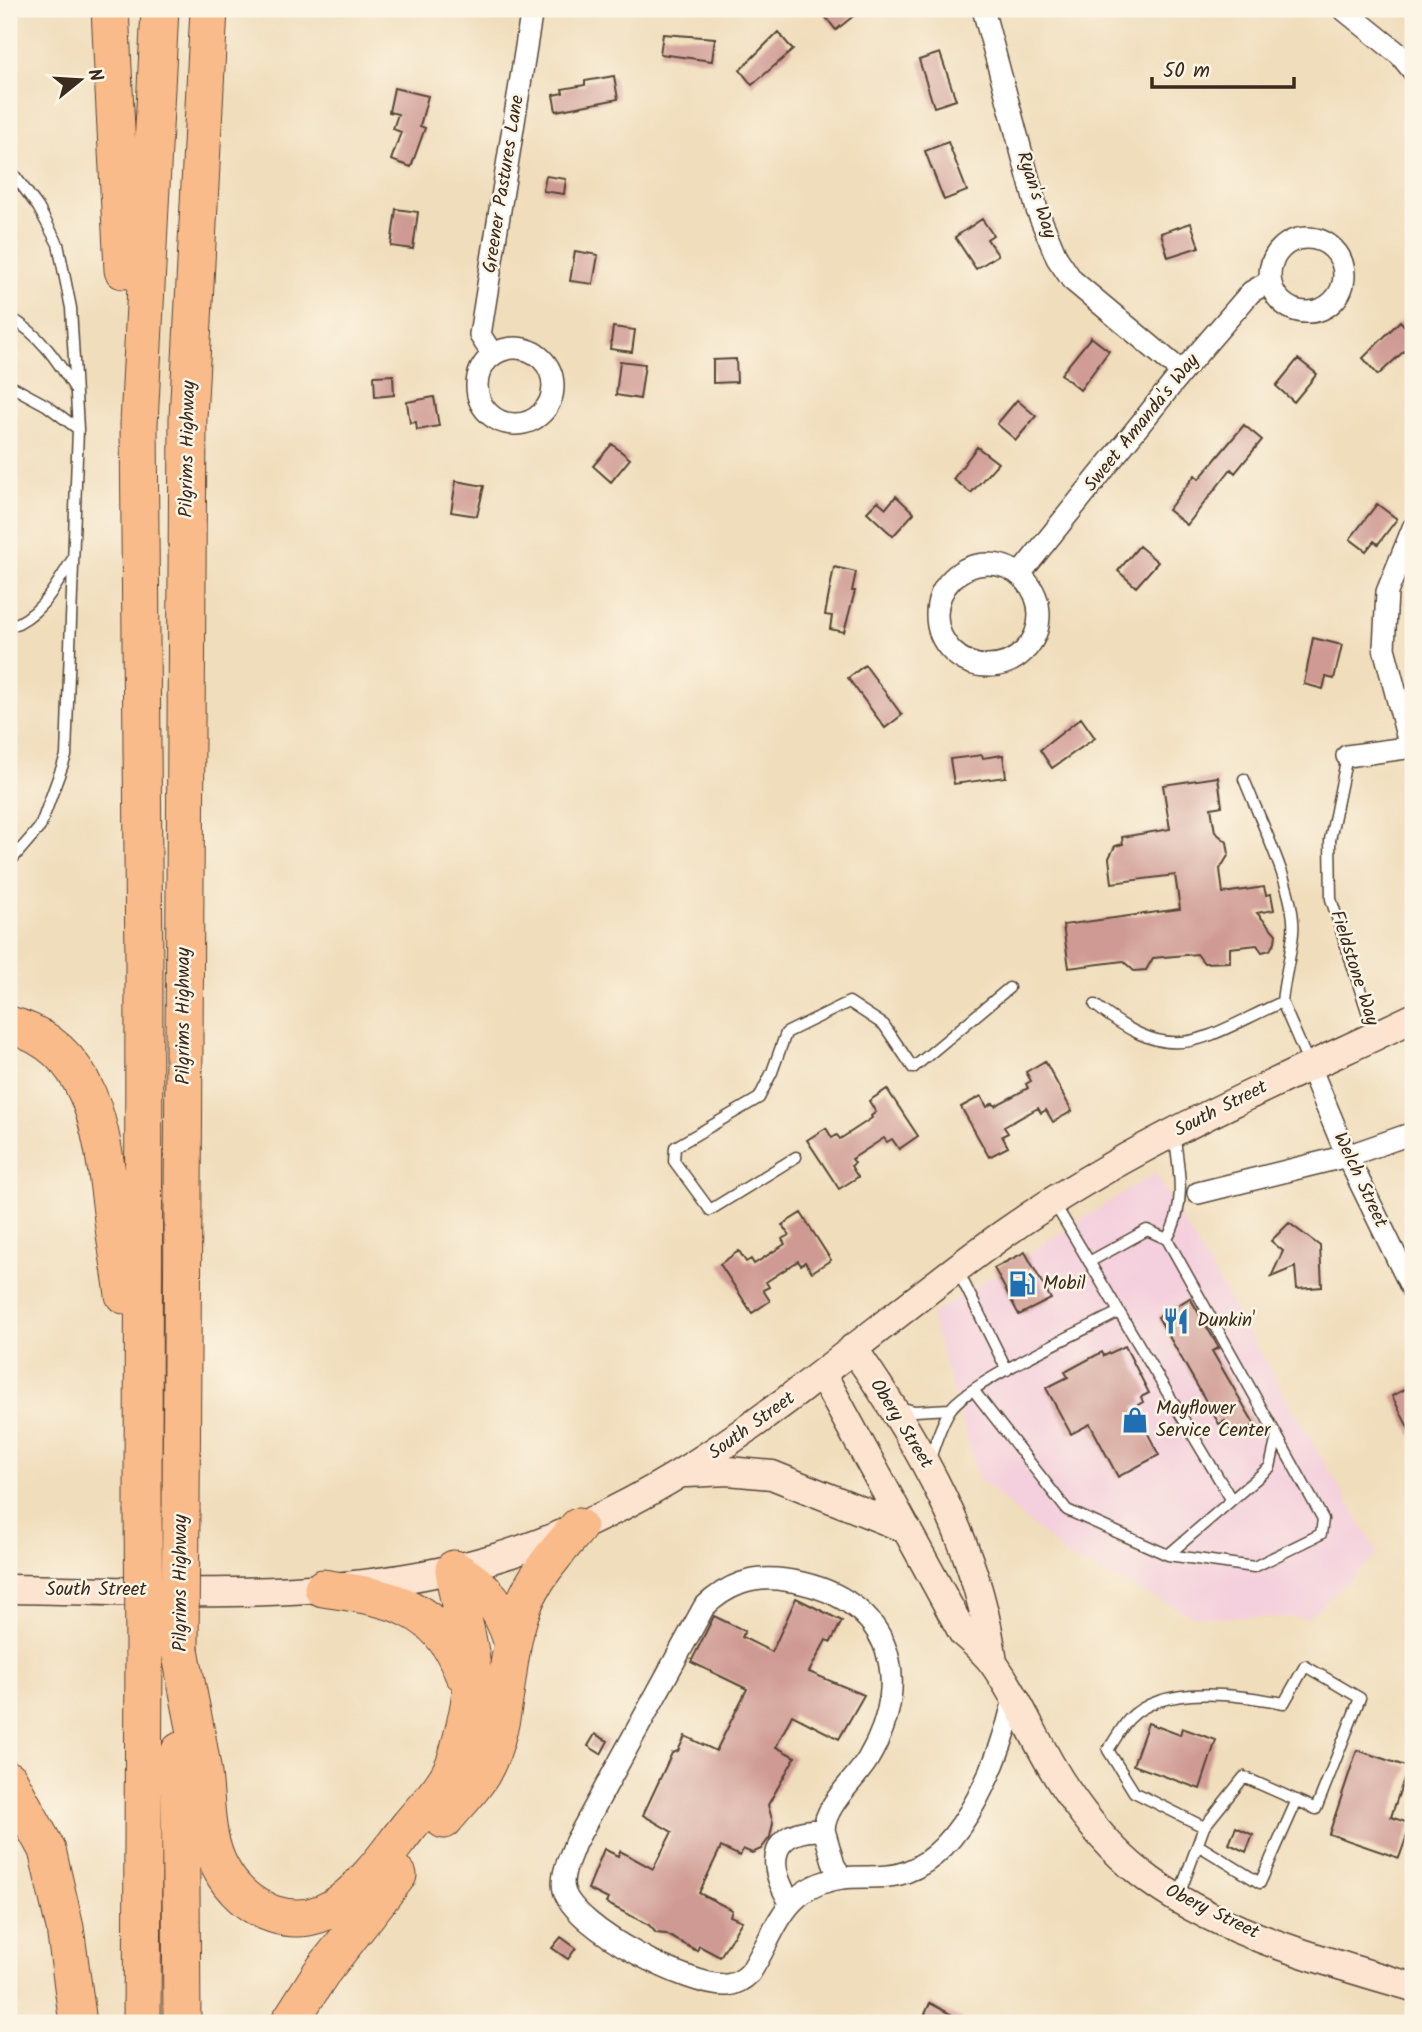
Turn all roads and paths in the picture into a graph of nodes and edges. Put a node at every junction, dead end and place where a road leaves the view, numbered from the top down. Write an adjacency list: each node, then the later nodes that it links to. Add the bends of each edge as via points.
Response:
1 (110, 9): 19 (highway)
2 (160, 9): 19 (highway, Pilgrims Highway, via 143,305)
3 (209, 9): 61 (highway, Pilgrims Highway, bridge, via 188,419)
4 (532, 9): 11 (street, Greener Pastures Lane, via 480,335)
5 (983, 9): 12 (street, Ryan's Way, via 1037,210 1057,258 1072,280)
6 (1343, 9): 7 (street)
7 (1413, 71)
8 (9, 167): 14 (lane, via 38,206 58,244 71,308)
9 (1270, 281): 12 (street, Sweet Amanda's Way, via 1251,292)
10 (9, 317): 14 (lane, via 50,350)
11 (494, 355)
12 (1182, 372): 18 (street, Sweet Amanda's Way)
13 (9, 385): 15 (lane)
14 (77, 391): 15 (lane)
15 (78, 429): 17 (lane)
16 (1413, 528): 21 (street, Fieldstone Way, via 1387,592 1384,648)
17 (73, 559): 20 (lane, via 46,601 30,617); 24 (lane, via 66,756 40,827)
18 (1020, 574): 18 (street, via 989,562 972,565 945,585 936,617 949,649 962,660 995,666 1011,661 1035,637 1038,603)
19 (138, 592): 49 (highway, Pilgrims Highway, via 144,964)
20 (9, 627)
21 (1412, 747): 22 (street, Fieldstone Way)
22 (1347, 756): 30 (lane, Fieldstone Way, via 1331,840 1331,899)
23 (1244, 779): 26 (lane, via 1289,893 1293,932)
24 (9, 863)
25 (1009, 988): 35 (lane, via 914,1068 884,1025 849,1002 786,1033 759,1098 673,1152 674,1161 710,1210)
26 (1282, 1002): 27 (lane, via 1187,1044 1152,1041 1122,1027); 31 (lane)
27 (1095, 1005)
28 (1413, 1018): 30 (main road, South Street)
29 (9, 1025): 49 (highway, via 53,1045 72,1068 99,1124)
30 (1375, 1036): 31 (main road, South Street)
31 (1310, 1067): 32 (main road, South Street); 34 (street, Welch Street)
32 (1174, 1133): 37 (main road, South Street); 38 (lane, via 1181,1184 1177,1222)
33 (1413, 1133): 34 (street)
34 (1347, 1156): 36 (street); 41 (street, Welch Street)
35 (796, 1157)
36 (1198, 1193)
37 (1054, 1203): 39 (lane); 40 (main road, South Street)
38 (1167, 1239): 39 (lane, via 1147,1230); 50 (lane)
39 (1089, 1262): 42 (lane)
40 (958, 1270): 43 (main road, South Street); 44 (lane)
41 (1413, 1291)
42 (1119, 1312): 44 (lane); 53 (lane)
43 (853, 1348): 45 (main road, South Street); 47 (main road, Obery Street)
44 (1003, 1372): 46 (lane)
45 (822, 1374): 52 (main road, South Street); 55 (main road, Obery Street)
46 (974, 1391): 48 (lane); 56 (lane, via 1067,1510)
47 (890, 1404): 48 (lane, via 915,1411); 51 (main road, Obery Street)
48 (950, 1409): 51 (lane)
49 (143, 1423): 75 (highway, Pilgrims Highway, bridge)
50 (1277, 1436): 53 (lane, via 1270,1467); 56 (lane, via 1323,1519 1321,1534 1254,1567)
51 (928, 1465): 62 (main road, Obery Street, via 988,1616)
52 (684, 1473): 54 (main road, South Street); 55 (main road, via 772,1475)
53 (1231, 1499): 56 (lane)
54 (578, 1527): 57 (main road, South Street); 60 (highway, via 538,1575)
55 (907, 1528): 62 (main road, Obery Street, via 963,1633)
56 (1168, 1555)
57 (454, 1569): 58 (main road, South Street); 60 (highway, via 486,1592 502,1614); 63 (highway, via 470,1654)
58 (323, 1588): 59 (main road, South Street); 63 (highway, via 399,1603 428,1618 455,1655)
59 (9, 1589)
60 (512, 1641): 77 (highway, via 499,1718 482,1773 321,1973)
61 (180, 1649): 63 (highway, via 216,1859 243,1899 274,1916 313,1915 336,1906 354,1891 448,1778 467,1717); 76 (highway, Pilgrims Highway)
62 (993, 1663): 64 (main road, Obery Street)
63 (468, 1698)
64 (1014, 1699): 70 (street, via 990,1772 962,1824 942,1848 906,1872); 71 (main road, Obery Street, via 1053,1771 1086,1817 1129,1864)
65 (9, 1780): 74 (highway, via 33,1820 54,1877)
66 (1297, 1800): 67 (lane, via 1244,1777); 67 (lane, via 1316,1809 1360,1698 1305,1667 1284,1703 1244,1695 1163,1697 1130,1718 1108,1750 1134,1792); 69 (lane, via 1260,1883)
67 (1204, 1827): 69 (lane)
68 (824, 1830): 70 (street); 72 (street, via 796,1834 777,1852 775,1874); 72 (street, via 827,1816 868,1759 884,1722 892,1675 887,1646 864,1614 827,1591 781,1579 737,1583 704,1607 575,1843 563,1887 580,1915 601,1932 681,1974 727,1984 741,1982 750,1973)
69 (1198, 1846): 71 (lane)
70 (842, 1878): 72 (street, via 812,1887)
71 (1178, 1898): 73 (main road, Obery Street, via 1272,1941)
72 (790, 1902)
73 (1413, 1987)
74 (78, 2023)
75 (142, 2023)
76 (182, 2023)
77 (289, 2023)

